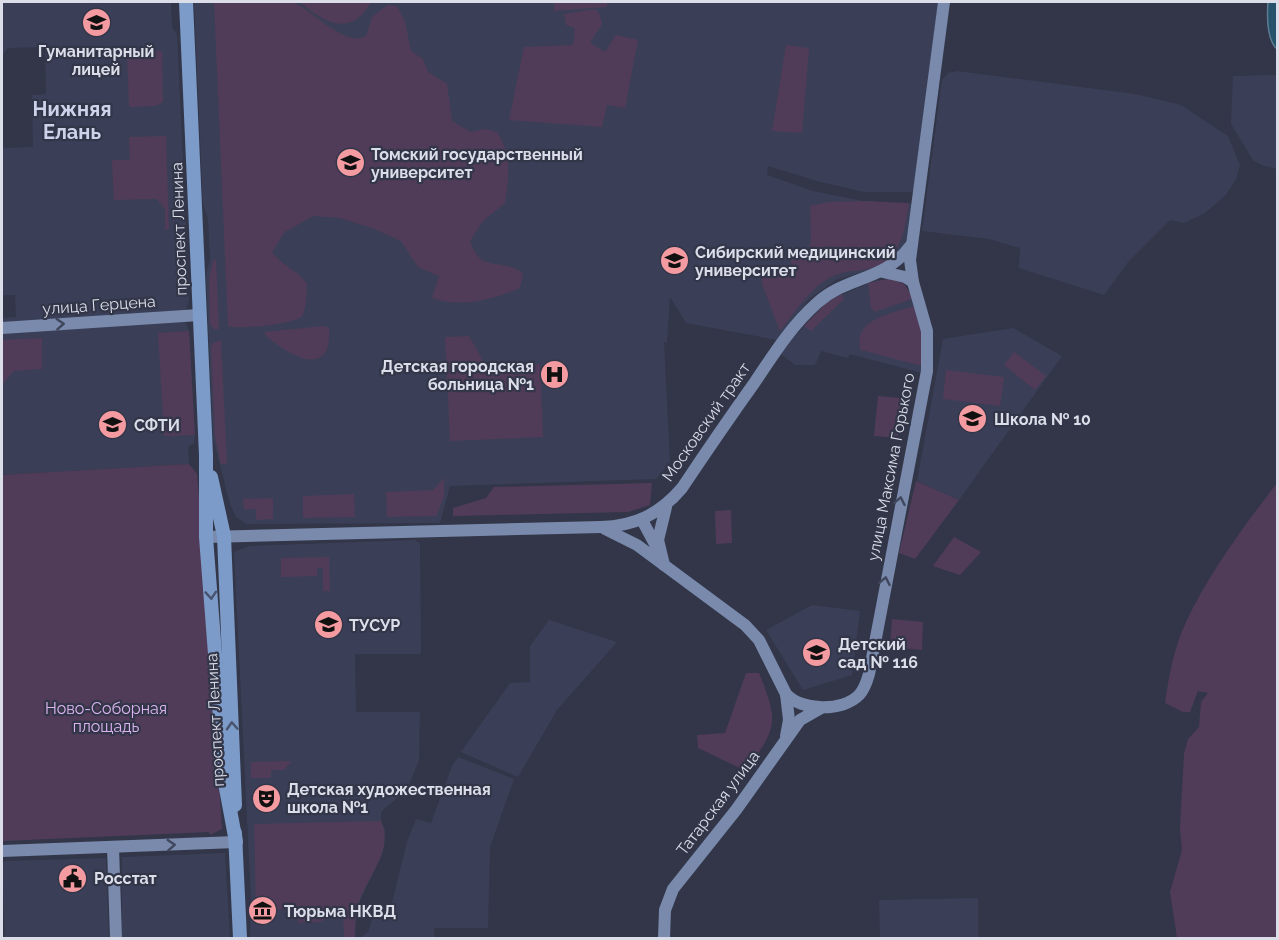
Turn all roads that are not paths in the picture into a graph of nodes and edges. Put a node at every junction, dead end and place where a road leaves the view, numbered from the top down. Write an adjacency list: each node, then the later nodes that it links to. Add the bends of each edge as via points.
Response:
1 (186, 2): 6 (main road, проспект Ленина)
2 (944, 2): 3 (main road)
3 (912, 244): 4 (main road, Московский тракт, via 903,257); 5 (main road, улица Максима Горького)
4 (883, 272): 5 (main road); 9 (main road, Московский тракт, via 835,290 814,305 777,350)
5 (913, 282): 17 (main road, улица Максима Горького, one-way to 5, via 860,695 869,674 927,371 927,331)
6 (199, 315): 7 (main road, улица Герцена, one-way to 6); 8 (main road, проспект Ленина)
7 (2, 328)
8 (206, 455): 12 (main road, проспект Ленина); 13 (main road, проспект Ленина)
9 (666, 507): 10 (main road, Московский тракт); 15 (main road, via 659,530)
10 (639, 521): 11 (main road, Московский тракт); 14 (main road, via 632,534); 15 (main road)
11 (601, 527): 12 (main road, Московский тракт); 14 (main road)
12 (224, 536): 13 (main road, Московский тракт); 20 (main road, проспект Ленина, one-way to 12)
13 (206, 537): 20 (main road, проспект Ленина, one-way to 20, via 225,783)
14 (637, 545): 15 (main road)
15 (662, 560): 16 (main road, via 753,633)
16 (786, 694): 17 (main road, via 803,706); 18 (main road); 19 (main road, via 789,720)
17 (828, 706): 18 (main road, Татарская улица)
18 (800, 720): 19 (main road, Татарская улица)
19 (785, 740): 25 (main road, Татарская улица, via 736,810 672,889 665,910)
20 (236, 842): 21 (main road, one-way to 20); 24 (main road, проспект Ленина)
21 (113, 848): 22 (main road); 23 (main road)
22 (2, 851)
23 (116, 939)
24 (240, 939)
25 (664, 939)

